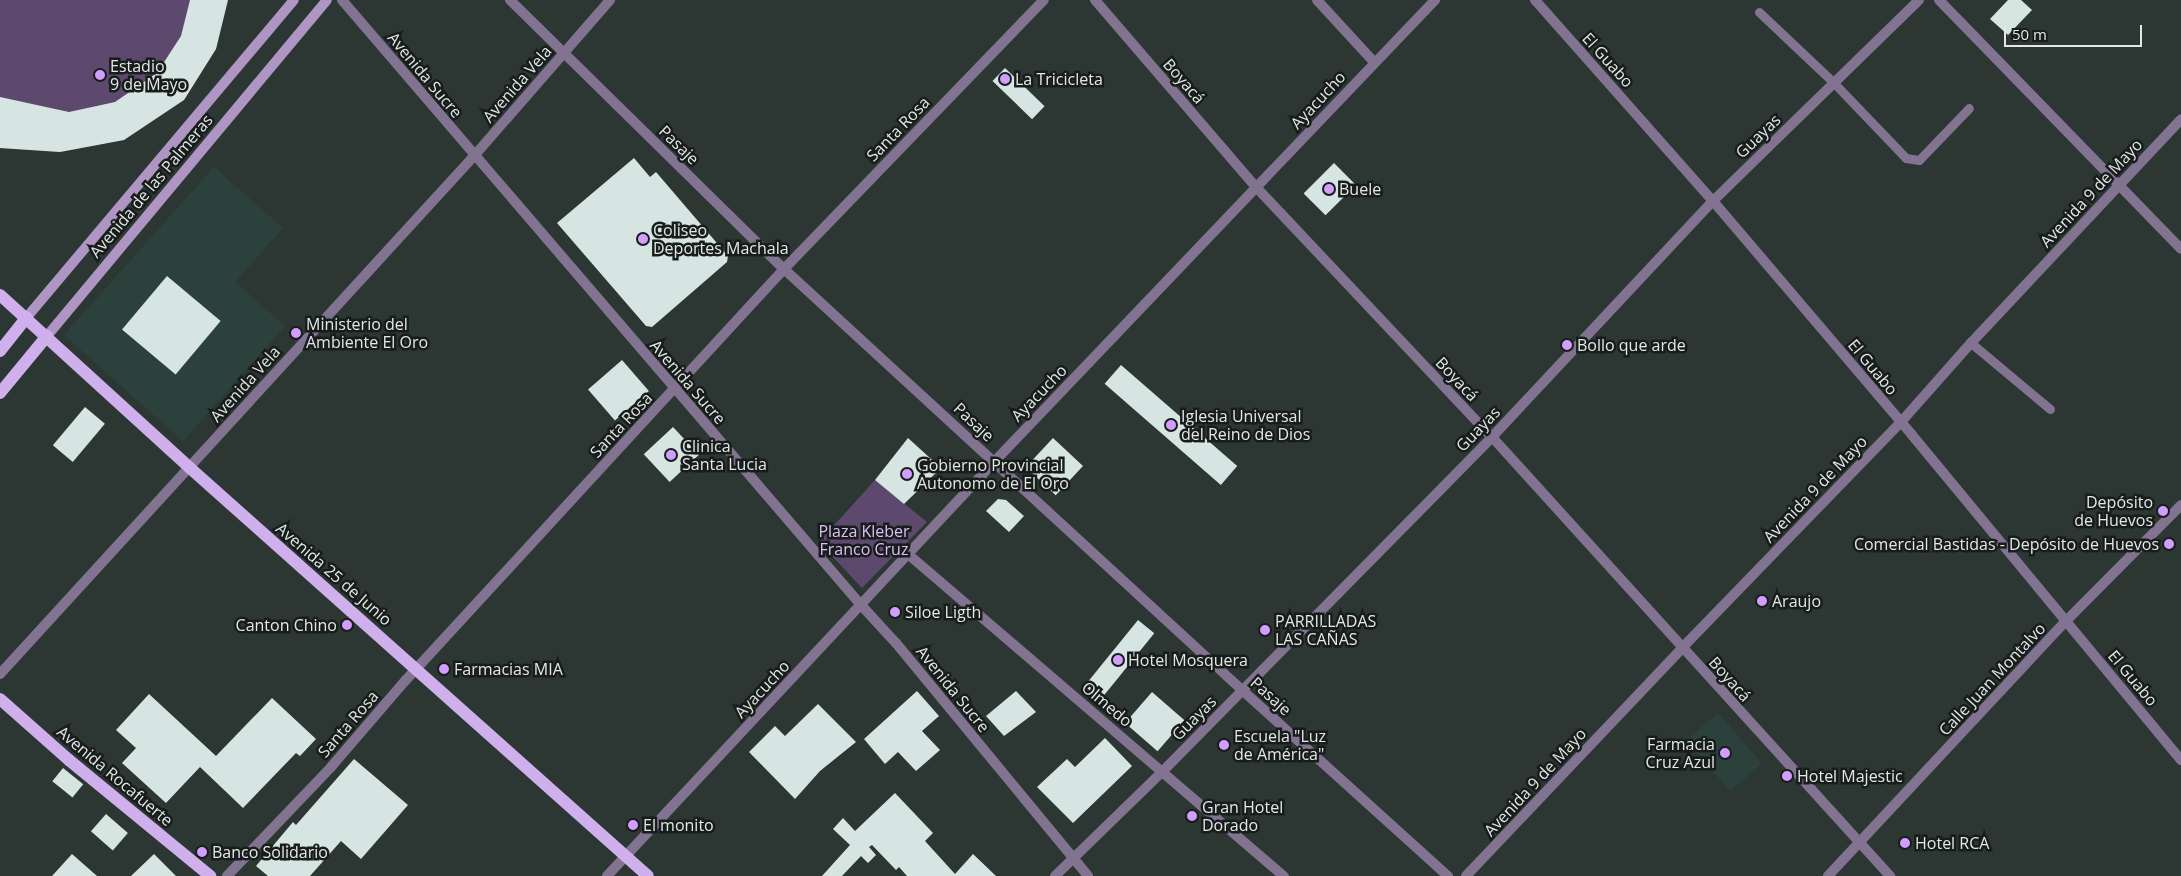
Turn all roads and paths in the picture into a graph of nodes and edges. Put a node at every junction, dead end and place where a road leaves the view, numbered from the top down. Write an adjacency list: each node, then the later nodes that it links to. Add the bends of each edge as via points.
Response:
1 (294, 0): 26 (main road, Avenida de las Palmeras)
2 (327, 0): 27 (main road, Avenida de las Palmeras)
3 (342, 0): 19 (street, Avenida Sucre)
4 (510, 0): 14 (street, Pasaje)
5 (610, 0): 14 (street, Avenida Vela)
6 (1044, 0): 24 (street, Santa Rosa)
7 (1095, 0): 21 (street, Boyacá)
8 (1317, 0): 15 (street)
9 (1435, 0): 15 (street, Ayacucho)
10 (1535, 0): 22 (street, El Guabo)
11 (1919, 0): 16 (street, Guayas)
12 (1938, 0): 20 (street)
13 (1759, 12): 16 (lane)
14 (564, 53): 19 (street, Avenida Vela); 24 (street, Pasaje)
15 (1374, 62): 21 (street, Ayacucho)
16 (1834, 83): 17 (lane, via 1906,158 1914,160 1919,160); 22 (street, Guayas)
17 (1969, 108)
18 (2181, 119): 20 (street, Avenida 9 de Mayo)
19 (474, 156): 30 (street, Avenida Sucre); 36 (street, Avenida Vela)
20 (2119, 184): 23 (street); 28 (street, Avenida 9 de Mayo)
21 (1256, 187): 34 (street, Boyacá); 35 (street, Ayacucho)
22 (1713, 201): 33 (street, El Guabo); 34 (street, Guayas)
23 (2181, 249)
24 (784, 269): 30 (street, Santa Rosa); 35 (street, Pasaje)
25 (0, 295): 26 (main road, Avenida 25 de Junio)
26 (27, 318): 27 (main road, Avenida 25 de Junio); 29 (main road, Avenida de las Palmeras)
27 (47, 336): 31 (main road, Avenida de las Palmeras); 36 (main road, Avenida 25 de Junio)
28 (1971, 343): 32 (lane); 33 (street, Avenida 9 de Mayo)
29 (0, 350)
30 (674, 389): 39 (street, Avenida Sucre); 42 (street, Santa Rosa)
31 (0, 393)
32 (2050, 409)
33 (1901, 422): 40 (street, El Guabo); 41 (street, Avenida 9 de Mayo)
34 (1492, 437): 41 (street, Boyacá); 44 (street, Guayas)
35 (994, 462): 38 (street, Ayacucho); 44 (street, Pasaje)
36 (190, 468): 42 (main road, Avenida 25 de Junio); 43 (street, Avenida Vela)
37 (2181, 505): 40 (street, Calle Juan Montalvo)
38 (909, 555): 39 (street, Ayacucho); 47 (street, Olmedo)
39 (861, 605): 49 (street, Ayacucho); 50 (street, Avenida Sucre, via 896,643)
40 (2066, 621): 46 (street, El Guabo); 48 (street, Calle Juan Montalvo)
41 (1682, 648): 48 (street, Boyacá); 59 (street, Avenida 9 de Mayo)
42 (417, 668): 49 (main road, Avenida 25 de Junio); 52 (street, Santa Rosa, via 331,767)
43 (0, 674)
44 (1242, 690): 47 (street, Guayas); 58 (street, Pasaje)
45 (0, 699): 51 (main road, Avenida Rocafuerte)
46 (2181, 760)
47 (1163, 771): 50 (street, Guayas); 57 (street, Olmedo)
48 (1861, 844): 60 (street, Calle Juan Montalvo); 61 (street, Boyacá)
49 (625, 856): 53 (street, Ayacucho); 54 (main road, Avenida 25 de Junio)
50 (1072, 858): 55 (street, Guayas); 56 (street, Avenida Sucre)
51 (210, 876)
52 (227, 876)
53 (607, 876)
54 (648, 876)
55 (1055, 876)
56 (1088, 876)
57 (1284, 876)
58 (1448, 876)
59 (1466, 876)
60 (1828, 876)
61 (1890, 876)

